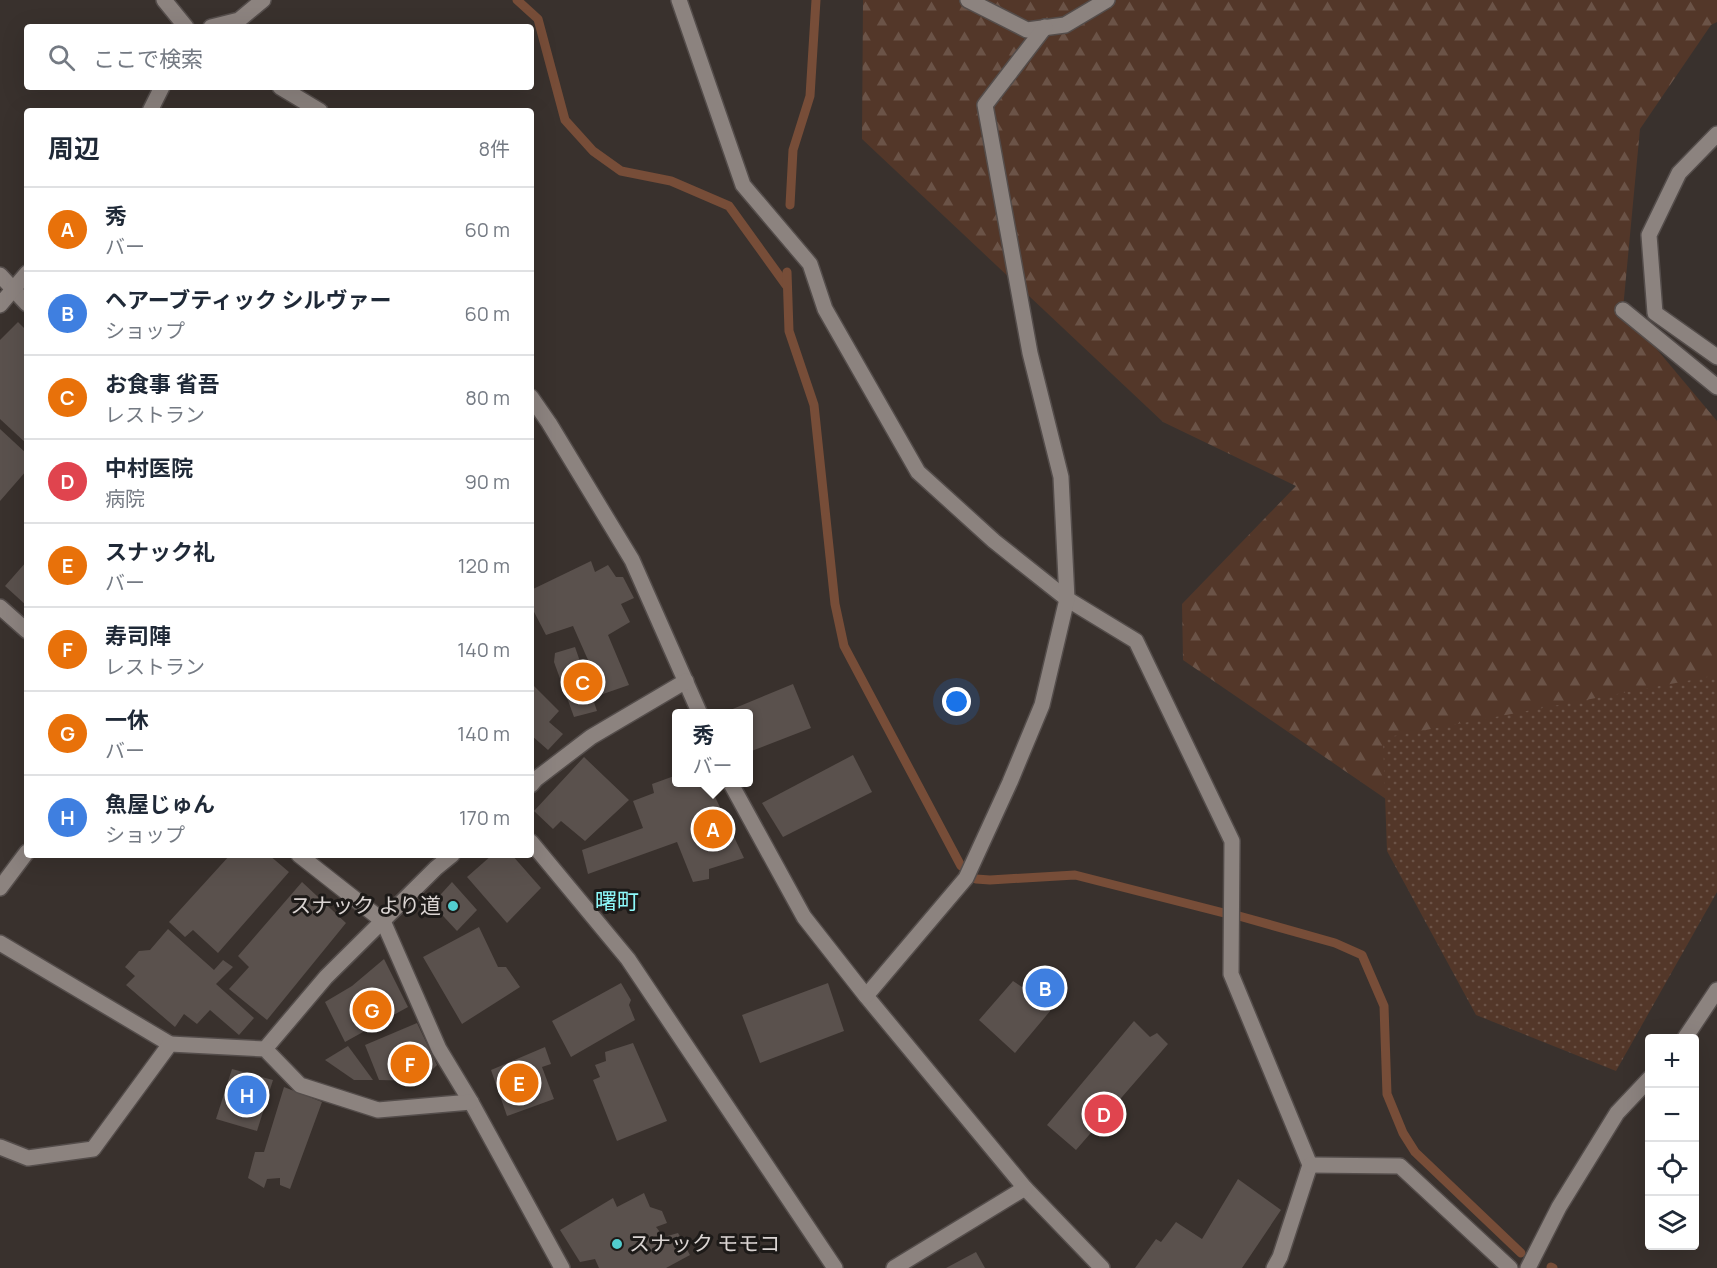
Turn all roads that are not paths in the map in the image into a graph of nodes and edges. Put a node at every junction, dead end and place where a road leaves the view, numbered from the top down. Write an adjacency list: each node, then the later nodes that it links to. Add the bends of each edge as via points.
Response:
1 (164, 0): 6 (street)
2 (263, 0): 7 (street, via 239,20)
3 (680, 0): 23 (street, via 742,185 810,264 825,309 918,472 994,542)
4 (968, 0): 8 (street, via 1027,30)
5 (1107, 0): 8 (street, via 1065,25)
6 (184, 24)
7 (223, 24)
8 (1045, 27): 23 (street, via 985,105 1030,353 1061,477)
9 (160, 90): 11 (street)
10 (285, 90): 12 (street)
11 (152, 108)
12 (315, 108)
13 (1717, 134): 20 (street, via 1679,173 1649,235 1655,313)
14 (0, 275): 16 (street)
15 (24, 276): 16 (street)
16 (13, 289): 17 (street); 18 (street)
17 (24, 301)
18 (0, 305)
19 (1623, 310): 21 (street)
20 (1717, 357)
21 (1717, 387)
22 (534, 402): 26 (street, via 632,560)
23 (1067, 599): 38 (street, via 1042,705 966,878); 45 (street, via 1136,641 1232,841 1231,974)
24 (0, 607): 25 (street)
25 (24, 628)
26 (686, 681): 27 (street); 28 (street, via 591,737)
27 (698, 709)
28 (534, 781)
29 (732, 787): 38 (street, via 804,916)
30 (534, 846): 48 (street, via 628,959)
31 (24, 856): 34 (street)
32 (303, 858): 35 (street)
33 (448, 858): 35 (street)
34 (0, 888)
35 (383, 921): 41 (street, via 326,978); 43 (street, via 439,1049)
36 (0, 943): 40 (street)
37 (1717, 990): 39 (street)
38 (866, 996): 46 (street)
39 (1688, 1034)
40 (170, 1044): 41 (street); 44 (street, via 93,1149 28,1158)
41 (265, 1049): 43 (street, via 300,1085 378,1110)
42 (1645, 1083): 53 (street, via 1617,1113 1559,1207)
43 (471, 1102): 47 (street)
44 (0, 1147)
45 (1310, 1165): 51 (street); 52 (street, via 1400,1166)
46 (1025, 1188): 49 (street); 50 (street)
47 (562, 1268)
48 (835, 1268)
49 (894, 1268)
50 (1102, 1268)
51 (1274, 1268)
52 (1510, 1268)
53 (1528, 1268)

